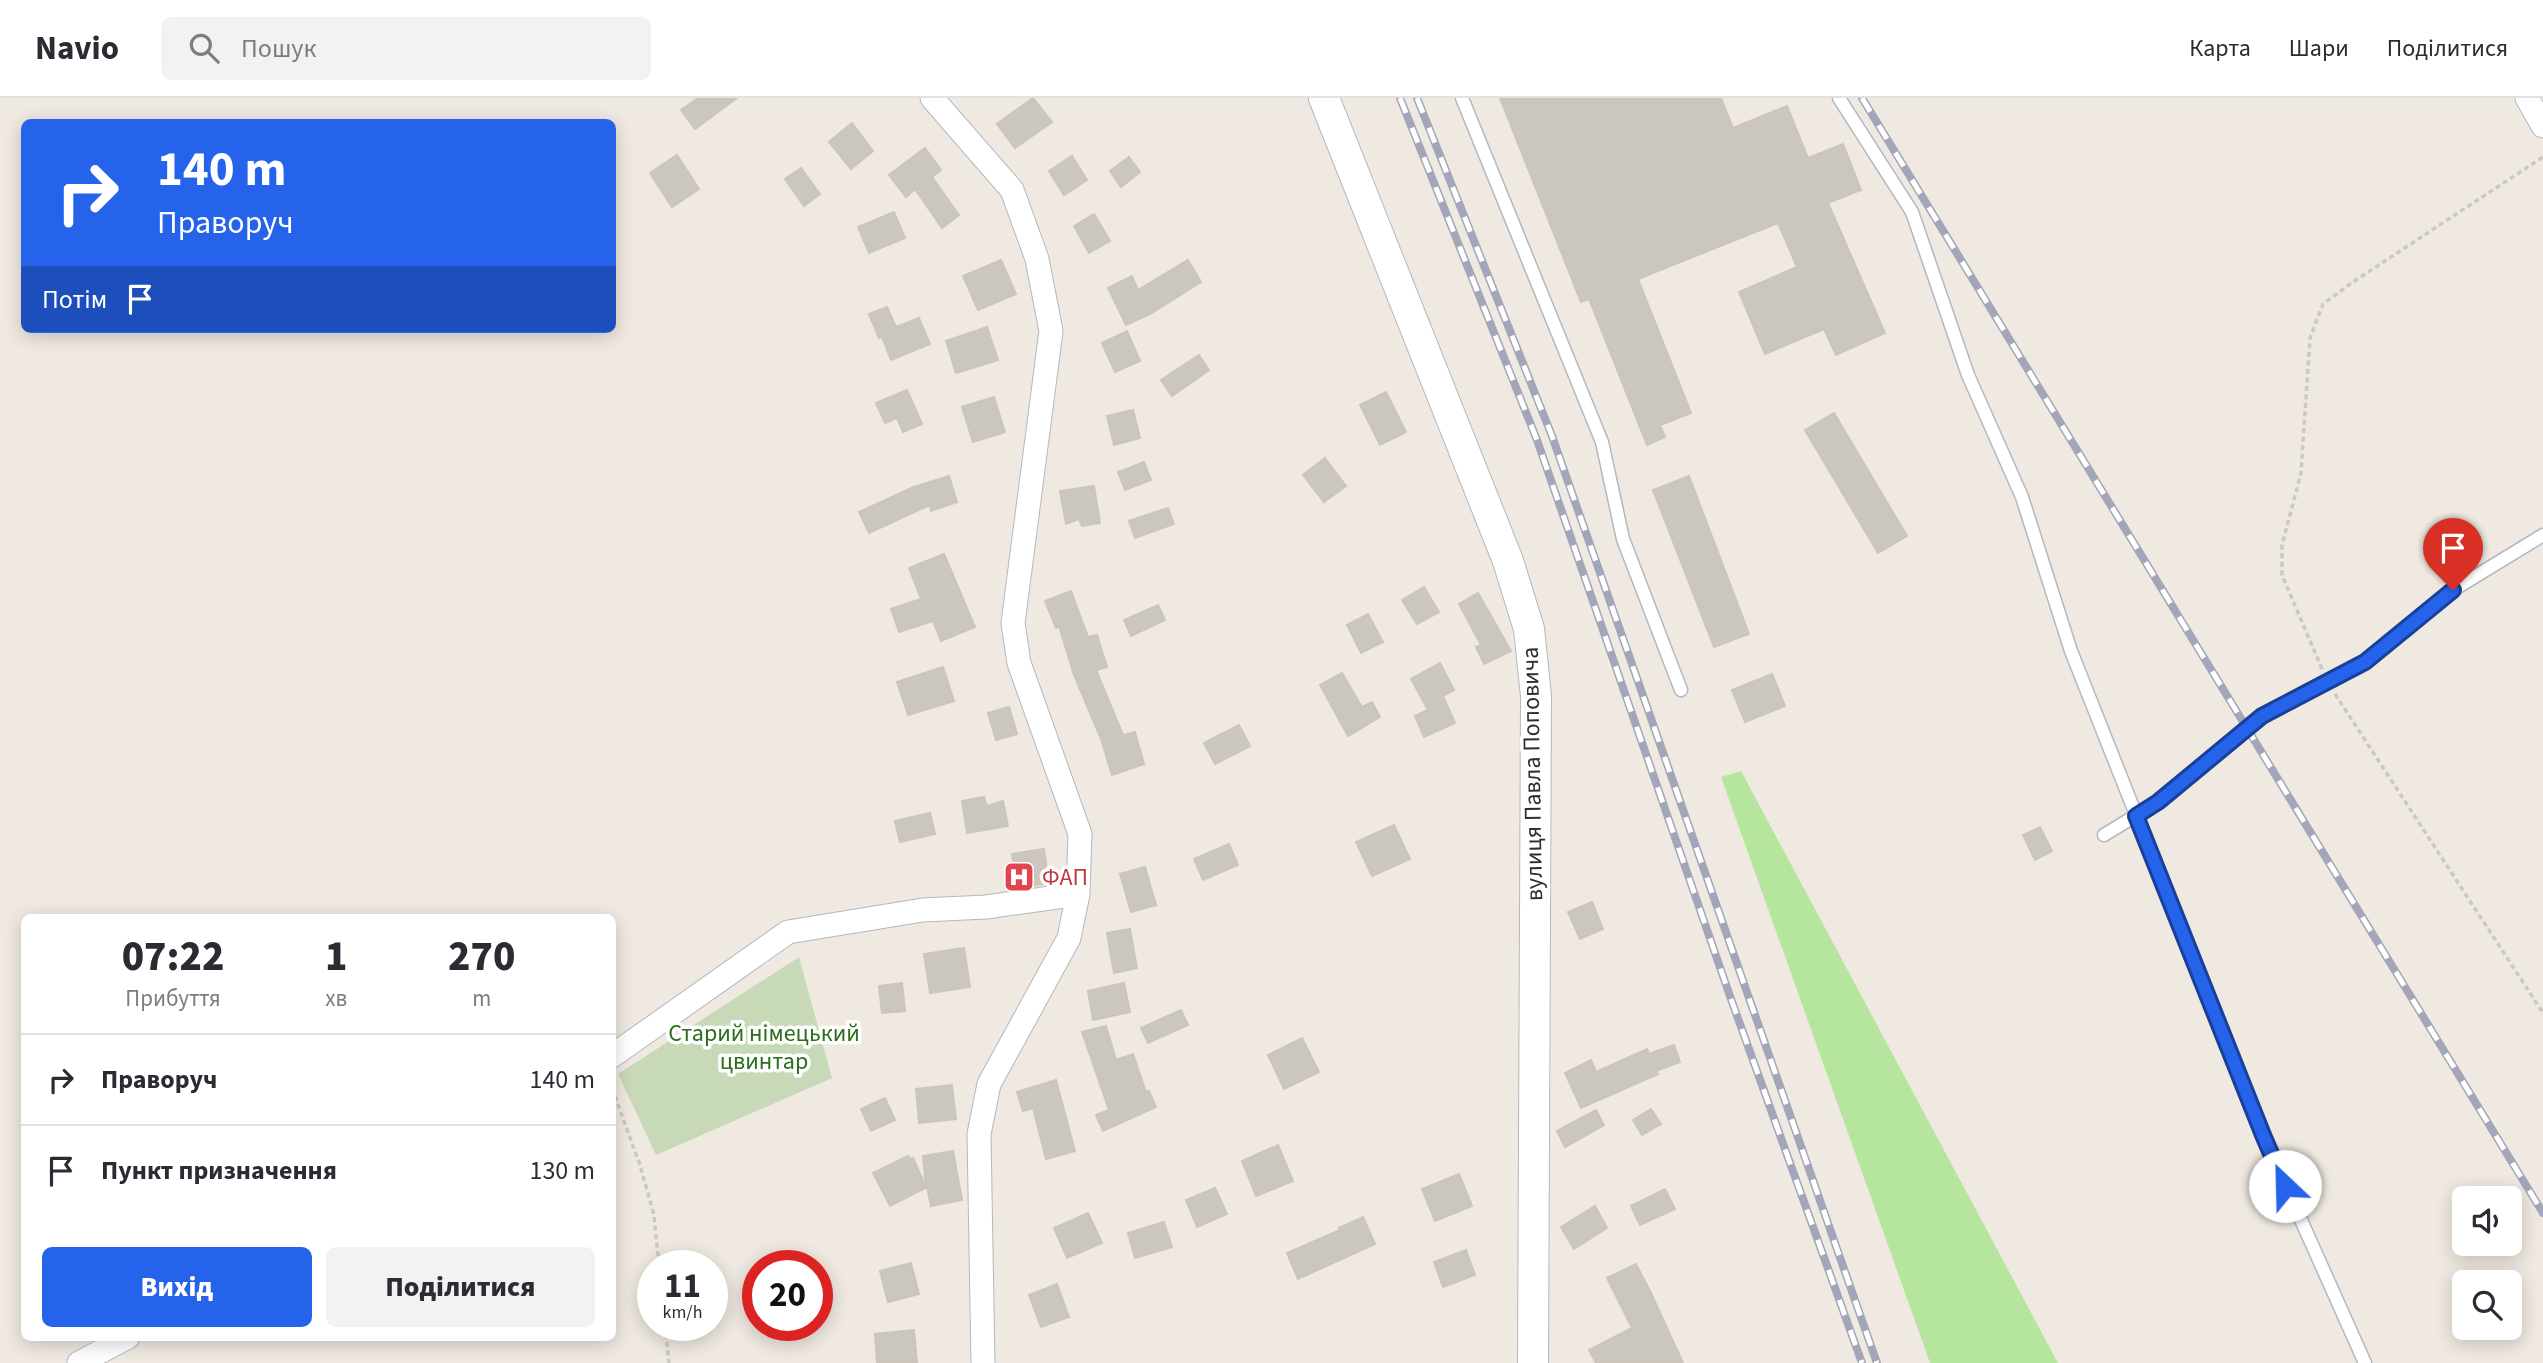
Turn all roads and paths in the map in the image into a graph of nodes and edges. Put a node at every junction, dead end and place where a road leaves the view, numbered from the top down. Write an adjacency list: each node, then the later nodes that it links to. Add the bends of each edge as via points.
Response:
1 (932, 98): 13 (street, via 1012,190 1037,259 1051,331 1013,623 1019,663 1080,834)
2 (1324, 98): 23 (street, вулиця Павла Поповича, via 1508,561 1529,629 1536,695)
3 (1462, 98): 10 (lane, via 1602,442 1623,539)
4 (1839, 98): 11 (lane, via 1912,212 1968,375 2022,497 2071,651)
5 (2527, 98): 6 (street)
6 (2543, 126)
7 (2543, 157): 9 (path, via 2323,304 2310,338 2301,473 2282,545 2282,575)
8 (2543, 535): 9 (lane, via 2453,590 2365,662)
9 (2327, 682): 11 (lane, via 2262,716); 14 (path)
10 (1681, 690)
11 (2136, 816): 12 (lane); 24 (lane, via 2263,1135)
12 (2104, 835)
13 (1078, 894): 15 (street, via 923,910 788,932); 22 (street, via 1069,938 989,1084 979,1134)
14 (2543, 1013)
15 (616, 1053)
16 (616, 1099): 17 (path, via 654,1215)
17 (658, 1250)
18 (120, 1341): 20 (street)
19 (667, 1341): 21 (path)
20 (79, 1363)
21 (669, 1363)
22 (983, 1363)
23 (1533, 1363)
24 (2365, 1363)

